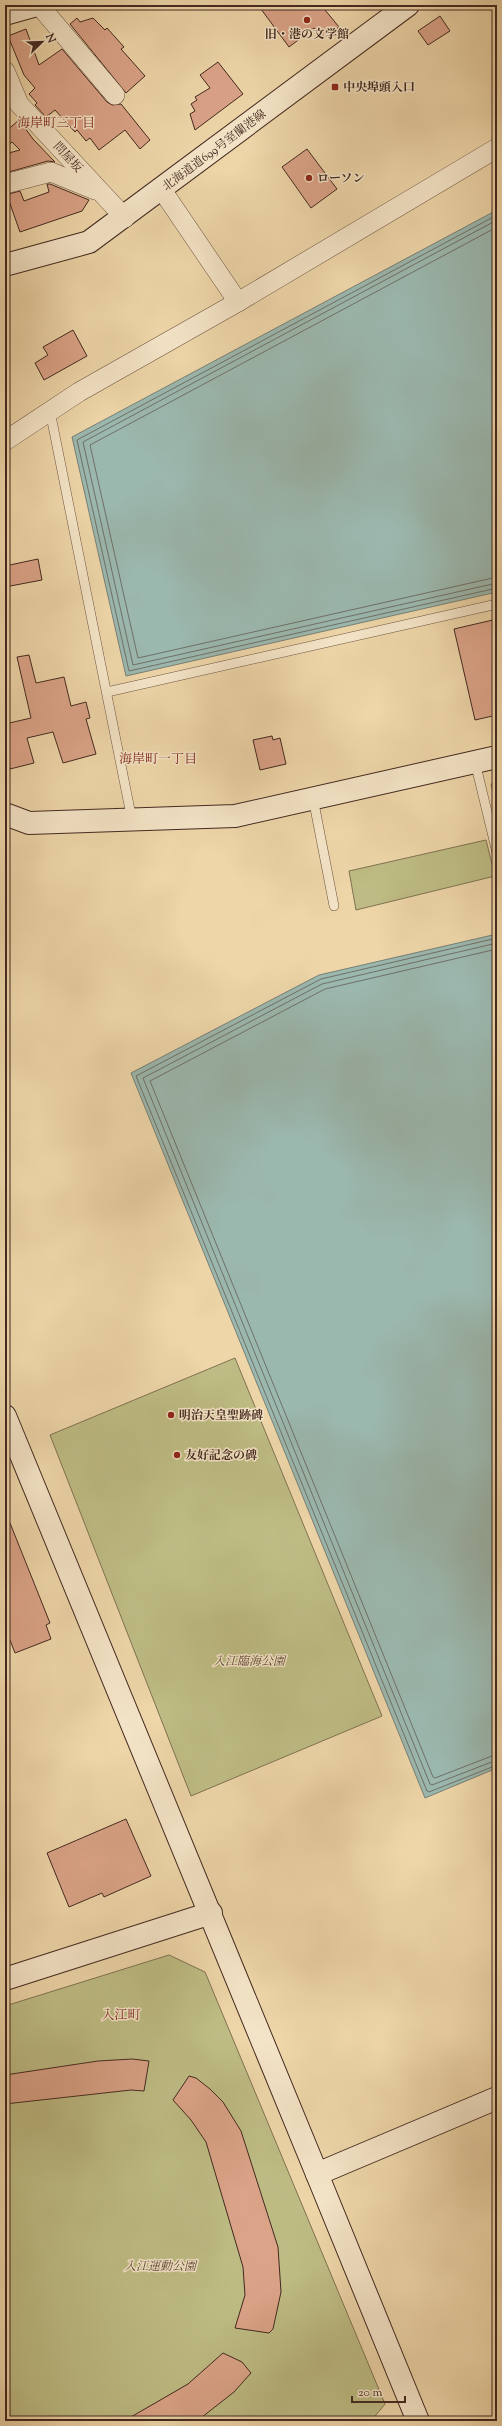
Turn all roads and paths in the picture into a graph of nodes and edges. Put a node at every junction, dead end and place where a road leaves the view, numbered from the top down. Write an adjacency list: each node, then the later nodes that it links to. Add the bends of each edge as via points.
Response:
1 (38, 5): 3 (street); 5 (street)
2 (408, 5): 8 (street, 北海道道699号室蘭港線)
3 (5, 14)
4 (5, 72): 9 (street, 問屋坂, via 19,104)
5 (115, 95)
6 (497, 148): 12 (street)
7 (5, 184): 9 (street, via 51,172)
8 (162, 190): 10 (street, 北海道道699号室蘭港線); 12 (street)
9 (100, 192): 10 (street, 問屋坂)
10 (125, 218): 11 (street, 北海道道699号室蘭港線, via 89,242)
11 (5, 265)
12 (238, 302): 13 (street, via 78,392)
13 (50, 411): 14 (street); 16 (lane)
14 (5, 441)
15 (497, 604): 16 (lane)
16 (107, 692): 21 (lane)
17 (497, 757): 18 (street)
18 (476, 762): 19 (street); 24 (lane)
19 (313, 798): 21 (street, via 235,816); 25 (lane)
20 (5, 814): 22 (street)
21 (132, 820): 22 (street)
22 (29, 823): 23 (street)
23 (5, 827)
24 (497, 853)
25 (334, 906)
26 (5, 1416): 27 (street)
27 (11, 1448): 28 (street)
28 (211, 1913): 29 (street); 31 (street)
29 (5, 1979)
30 (497, 2098): 31 (street)
31 (317, 2174): 32 (street)
32 (418, 2421)

